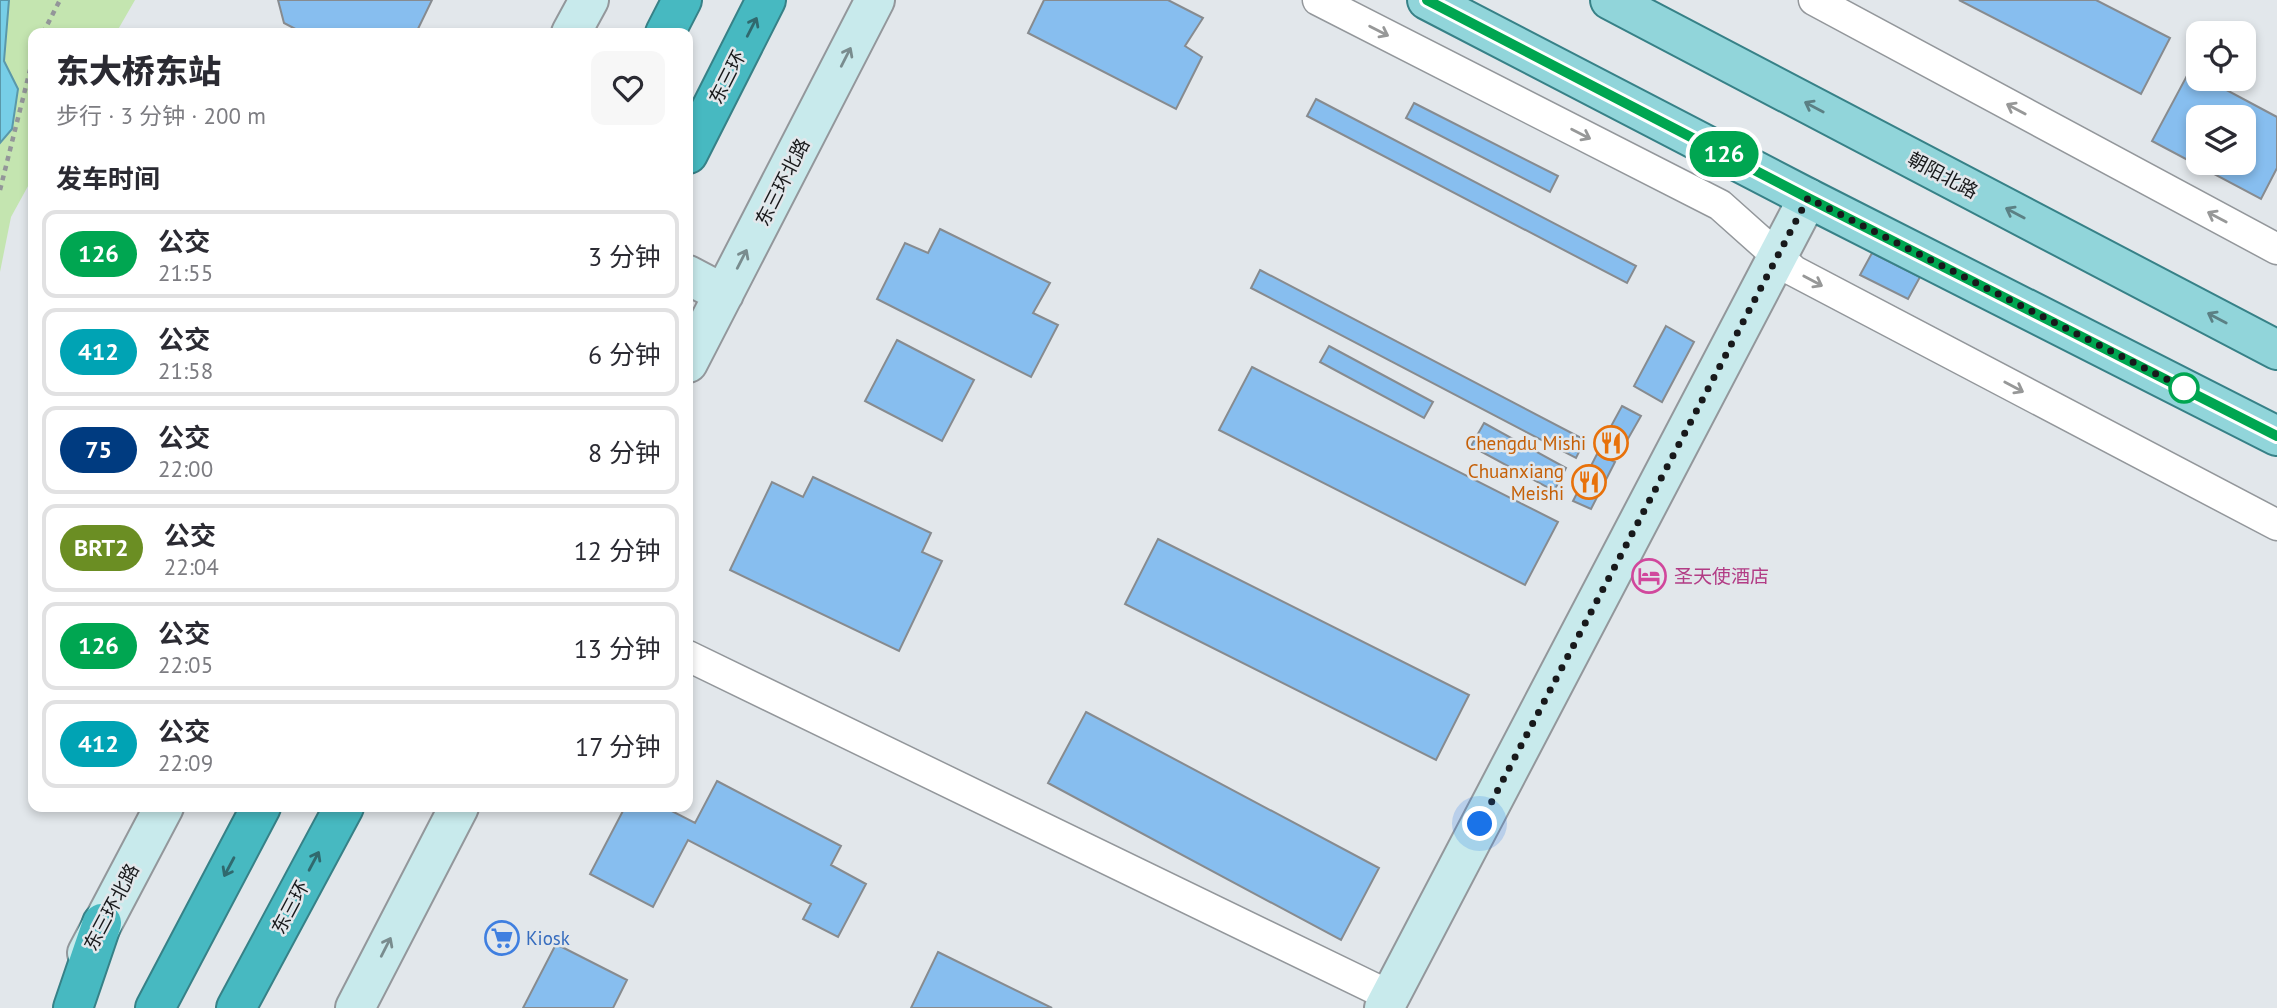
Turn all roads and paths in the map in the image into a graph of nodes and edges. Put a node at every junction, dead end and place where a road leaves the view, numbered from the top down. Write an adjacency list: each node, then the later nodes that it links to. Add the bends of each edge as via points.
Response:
1 (60, 0): 10 (path)
2 (589, 0): 11 (street)
3 (682, 0): 12 (highway)
4 (766, 0): 14 (highway, 东三环, one-way to 4)
5 (875, 0): 20 (street, 东三环北路, one-way to 5)
6 (1318, 0): 18 (street, one-way to 18, via 1720,205)
7 (1427, 0): 16 (main road)
8 (1610, 0): 21 (main road, 朝阳北路, one-way to 8)
9 (1814, 0): 17 (street, one-way to 9)
10 (46, 28)
11 (575, 28)
12 (668, 28)
13 (28, 78): 15 (path)
14 (693, 144)
15 (0, 190)
16 (1808, 198): 18 (street); 23 (main road)
17 (2277, 249)
18 (1777, 257): 24 (street, one-way to 24, via 1794,271); 31 (street)
19 (693, 278): 20 (street)
20 (724, 294): 22 (street, 东三环北路)
21 (2277, 350)
22 (693, 353)
23 (2277, 436)
24 (2277, 525)
25 (693, 658): 31 (street)
26 (161, 812): 30 (street, 东三环北路)
27 (258, 812): 34 (highway, one-way to 34)
28 (341, 812): 35 (highway, 东三环, one-way to 28)
29 (456, 812): 36 (street, one-way to 29)
30 (102, 923): 32 (street, 东三环北路); 33 (highway)
31 (1387, 1002)
32 (58, 1008)
33 (73, 1008)
34 (155, 1008)
35 (236, 1008)
36 (355, 1008)

